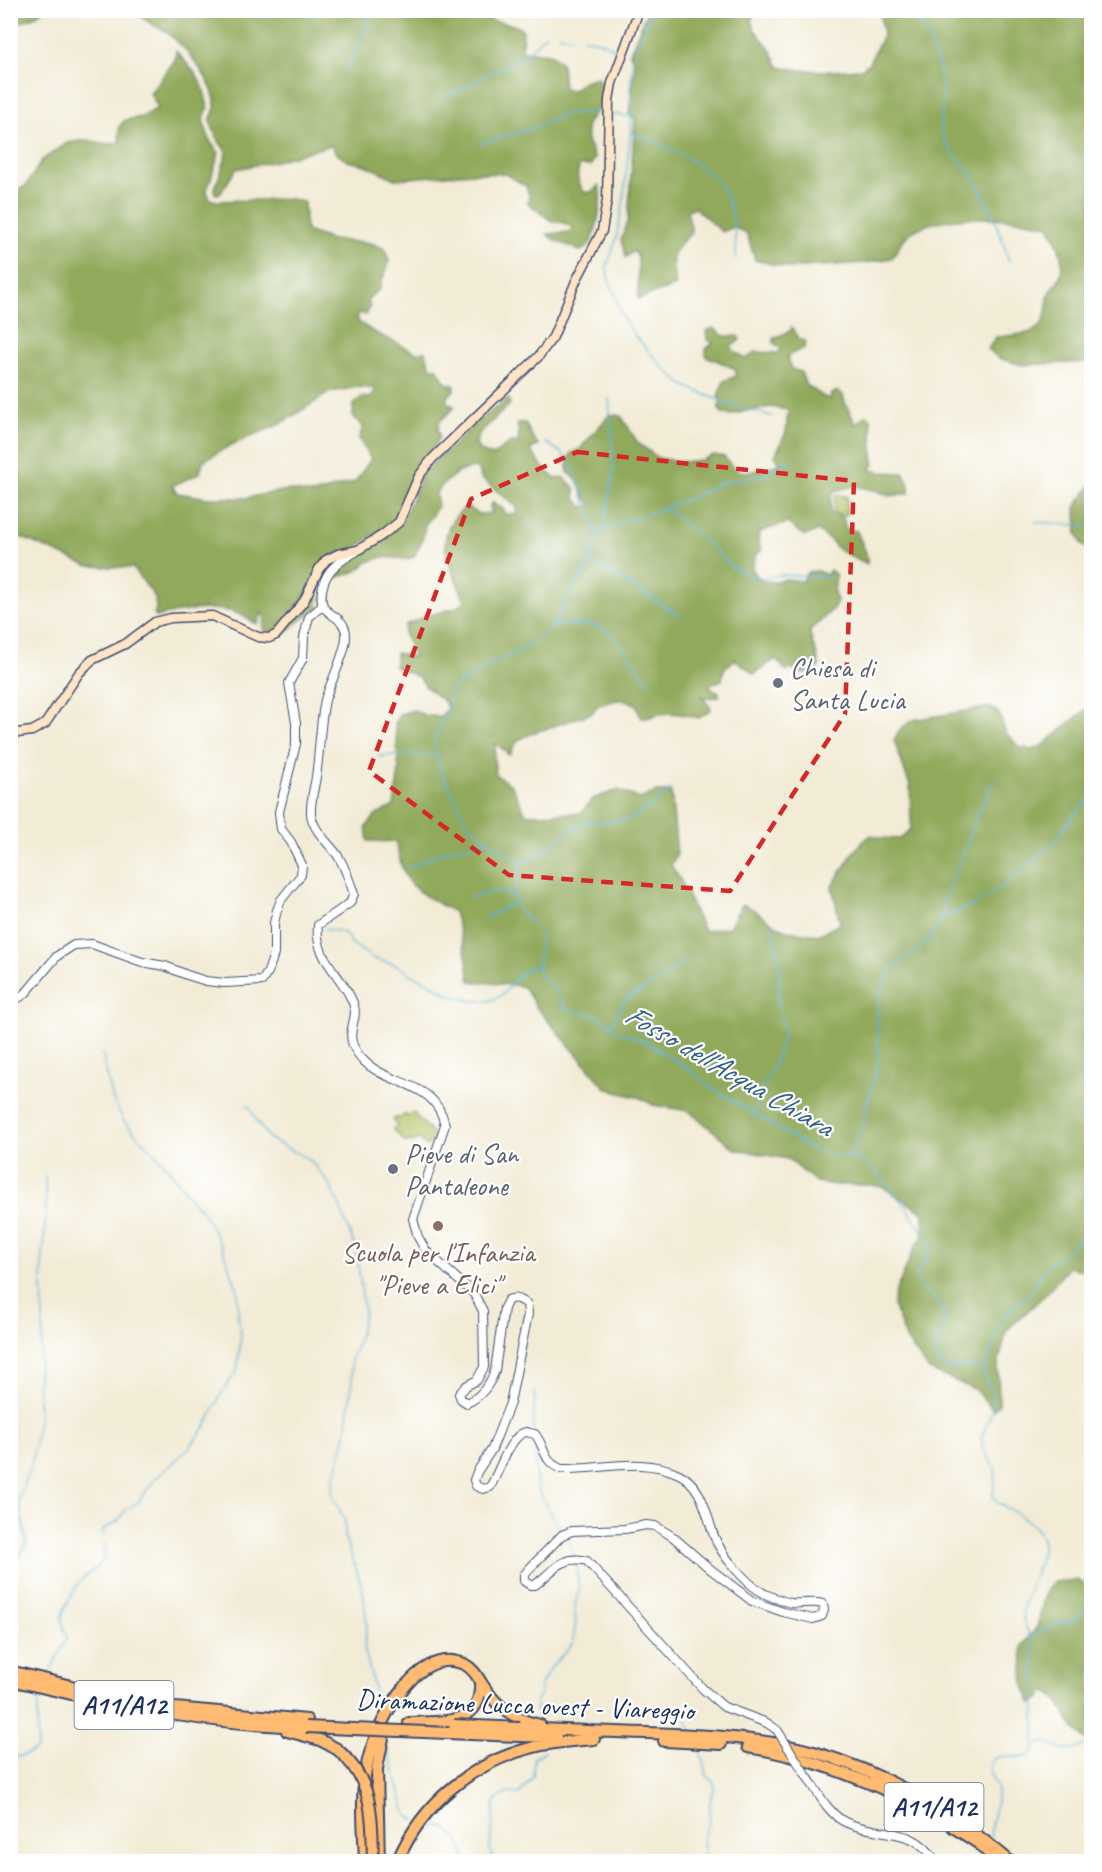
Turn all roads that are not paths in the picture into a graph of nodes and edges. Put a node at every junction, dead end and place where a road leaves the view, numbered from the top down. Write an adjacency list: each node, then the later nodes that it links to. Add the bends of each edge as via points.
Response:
1 (639, 10): 2 (main road, via 609,100 607,200 602,231 553,338 432,459 419,476 399,522)
2 (358, 550): 3 (street, via 329,571 320,598); 4 (main road, via 326,560 304,601 269,638 258,637 212,616 155,622 126,644 92,660 45,724)
3 (322, 606): 5 (street, via 309,617 303,658 289,683 296,744 279,812 281,829 302,865 301,875 277,910 274,954 261,981 206,981 92,944 74,945 57,957 25,994); 21 (street, bridge, via 341,622 346,635 326,700 311,817 339,857 354,894 350,903 318,925 317,932 327,964 355,1006 350,1037 355,1049 375,1070 419,1089 443,1116 445,1125 412,1219 426,1251 474,1294 483,1311 484,1367 477,1380 459,1394 461,1399 468,1402 476,1398 492,1379 508,1300 520,1299 527,1304 510,1403 492,1449 477,1472 476,1486 490,1487 511,1444 519,1435 533,1433 547,1459 561,1469 626,1464 663,1468 692,1484 703,1501 714,1536 739,1572 764,1593 790,1603 823,1604 822,1616 813,1619 752,1601 655,1526 572,1531 528,1569 524,1581 535,1585 560,1563 576,1558 587,1561 703,1689 724,1707 777,1730 831,1810 843,1821 914,1839)
4 (10, 734)
5 (10, 1003)
6 (10, 1671): 10 (highway, Diramazione Lucca ovest - Viareggio / A11/A12, via 112,1696)
7 (479, 1679): 9 (highway, via 472,1669 460,1663 437,1663 402,1689); 12 (highway, via 479,1697 466,1715 450,1721); 15 (highway, via 491,1697 517,1718)
8 (10, 1680): 10 (highway, Diramazione Lucca ovest - Viareggio / A11/A12, via 172,1715)
9 (393, 1704): 17 (highway, via 374,1739 366,1766); 19 (highway, via 380,1744 377,1769)
10 (238, 1718): 11 (highway, Diramazione Lucca ovest - Viareggio / A11/A12); 13 (highway, Diramazione Lucca ovest - Viareggio / A11/A12)
11 (306, 1723): 12 (highway, Diramazione Lucca ovest - Viareggio / A11/A12); 13 (highway, Diramazione Lucca ovest - Viareggio / A11/A12); 14 (highway, Diramazione Lucca ovest - Viareggio / A11/A12, bridge)
12 (409, 1723): 14 (highway, Diramazione Lucca ovest - Viareggio / A11/A12, bridge)
13 (267, 1726): 18 (highway, bridge, via 320,1740 349,1758 367,1790)
14 (520, 1732): 15 (highway, Diramazione Lucca ovest - Viareggio / A11/A12)
15 (594, 1735): 16 (highway, Diramazione Lucca ovest - Viareggio / A11/A12, via 708,1736); 20 (highway, via 534,1747 497,1760 456,1784 423,1816)
16 (850, 1769): 22 (highway, Diramazione Lucca ovest - Viareggio / A11/A12, via 978,1843); 23 (highway, Diramazione Lucca ovest - Viareggio / A11/A12, via 922,1800 980,1836)
17 (365, 1862)
18 (373, 1862)
19 (379, 1862)
20 (397, 1862)
21 (936, 1862)
22 (998, 1862)
23 (1011, 1862)

